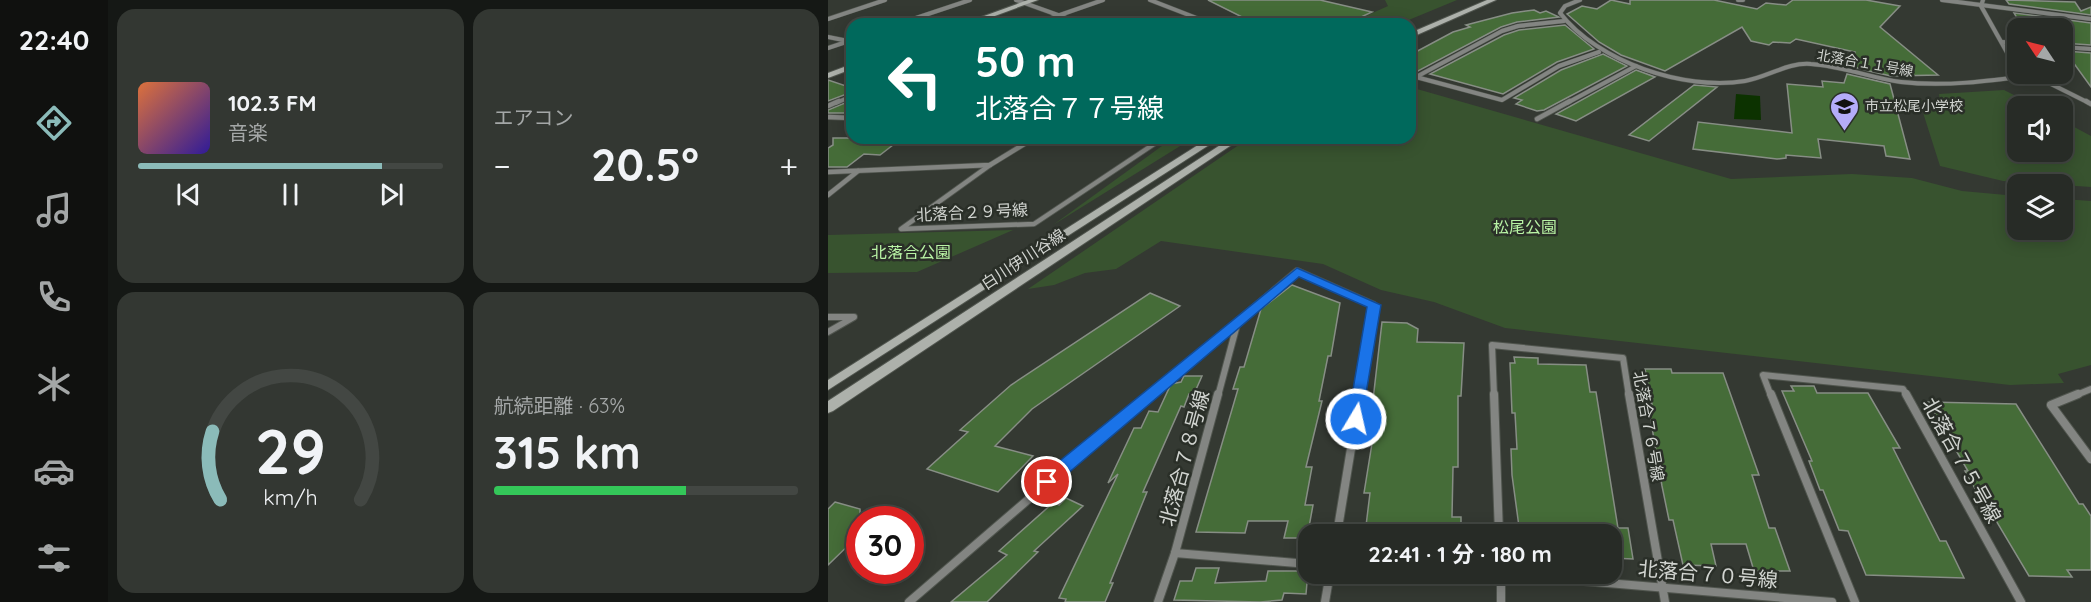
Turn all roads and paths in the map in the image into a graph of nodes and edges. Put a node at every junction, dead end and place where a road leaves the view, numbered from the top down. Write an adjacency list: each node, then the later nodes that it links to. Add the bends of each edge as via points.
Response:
1 (885, 0): 20 (street)
2 (970, 0): 15 (street)
3 (1016, 0): 12 (street)
4 (1035, 0): 12 (street)
5 (1103, 0): 14 (street)
6 (1150, 0): 19 (street)
7 (1475, 0): 23 (street)
8 (1493, 0): 24 (street)
9 (1580, 0): 22 (street, via 1565,6 1560,13)
10 (1942, 0): 13 (street)
11 (1983, 0): 13 (street)
12 (1026, 3): 14 (street); 16 (street)
13 (1981, 6): 21 (street); 27 (street)
14 (1058, 15): 17 (street); 18 (street)
15 (916, 18)
16 (983, 18)
17 (1050, 18)
18 (1066, 18)
19 (1196, 18)
20 (828, 19)
21 (2091, 19)
22 (1564, 21): 33 (street, 北落合１１号線); 33 (street, via 1502,31 1416,77 1502,100 1559,66)
23 (1416, 25)
24 (1416, 33)
25 (828, 37): 26 (street)
26 (846, 40)
27 (2002, 42): 28 (street); 34 (street)
28 (2007, 42)
29 (846, 43): 30 (street)
30 (828, 48)
31 (2073, 48): 32 (street)
32 (2091, 49)
33 (1599, 52): 35 (street, 北落合１１号線)
34 (2007, 52)
35 (1636, 66): 38 (street, 北落合１１号線, via 1718,83 1746,81 1810,64 1914,83); 45 (street)
36 (846, 68): 37 (street)
37 (828, 76)
38 (2007, 76)
39 (2052, 84): 41 (street)
40 (846, 98): 42 (street)
41 (2091, 104)
42 (828, 106)
43 (828, 117): 44 (street)
44 (846, 118)
45 (1538, 119)
46 (1024, 144): 50 (street)
47 (1154, 144): 50 (street, 北落合２９号線, via 1034,224 902,229)
48 (1206, 144): 57 (street, 白川伊川谷線)
49 (1228, 144): 59 (street, 白川伊川谷線)
50 (990, 165): 51 (street)
51 (858, 171): 52 (street); 53 (street)
52 (828, 172)
53 (828, 195)
54 (828, 317): 56 (street, via 854,317)
55 (1238, 321): 61 (street, via 1297,272 1374,305); 63 (street, 北落合７８号線); 69 (street)
56 (828, 332)
57 (828, 386)
58 (2091, 389): 60 (street, via 2051,405)
59 (828, 408)
60 (2091, 459)
61 (1339, 524)
62 (1499, 524): 68 (street, 北落合７６号線, via 1492,345 1623,358)
63 (1175, 553): 64 (street); 70 (street, 北落合７８号線)
64 (1298, 563)
65 (1328, 584): 71 (street)
66 (1501, 584): 72 (street)
67 (1616, 584): 68 (street, 北落合７０号線)
68 (1662, 588): 73 (street, 北落合７６号線); 74 (street, 北落合７０号線)
69 (909, 602)
70 (1158, 602)
71 (1325, 602)
72 (1501, 602)
73 (1665, 602)
74 (1832, 602)
75 (1855, 602): 76 (street, 北落合７５号線, via 1763,375 1903,388)
76 (2021, 602)

